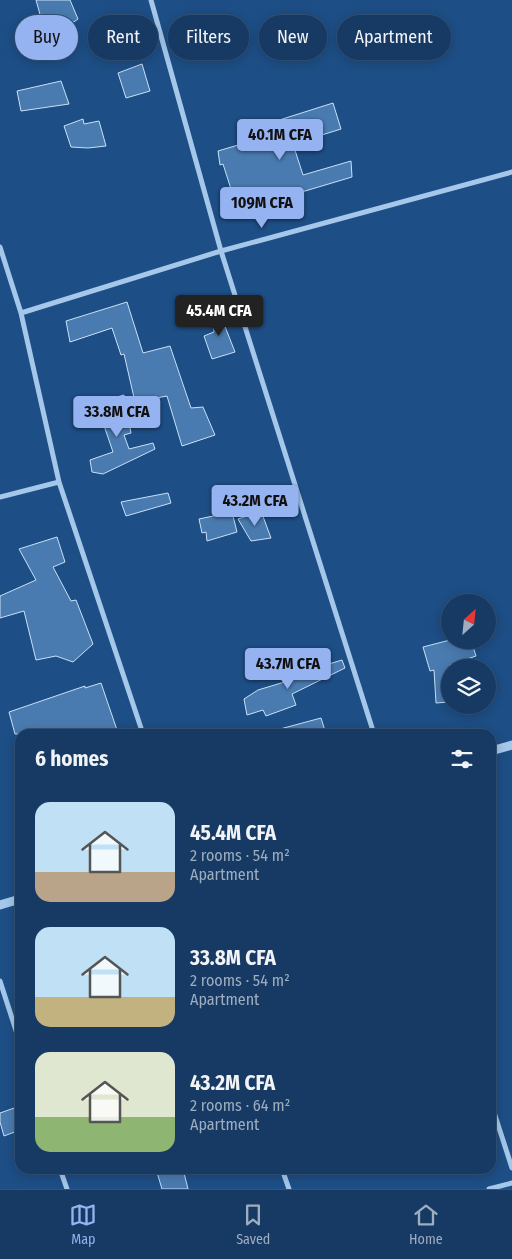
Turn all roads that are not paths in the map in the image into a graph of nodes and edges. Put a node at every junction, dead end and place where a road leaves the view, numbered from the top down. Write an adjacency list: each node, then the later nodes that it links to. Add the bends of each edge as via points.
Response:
1 (151, 0): 4 (street)
2 (512, 172): 4 (street)
3 (0, 247): 5 (street)
4 (220, 251): 5 (street); 9 (street)
5 (20, 313): 6 (street)
6 (59, 482): 7 (street); 8 (street)
7 (0, 497)
8 (141, 729)
9 (372, 729)
10 (512, 745): 11 (street)
11 (496, 750)
12 (15, 900): 13 (street)
13 (0, 905)
14 (0, 981): 15 (street)
15 (15, 1028)
16 (496, 1118): 17 (street)
17 (512, 1168)
18 (62, 1174): 21 (street)
19 (284, 1174): 22 (street)
20 (512, 1182): 23 (street)
21 (67, 1189)
22 (289, 1189)
23 (489, 1189)

